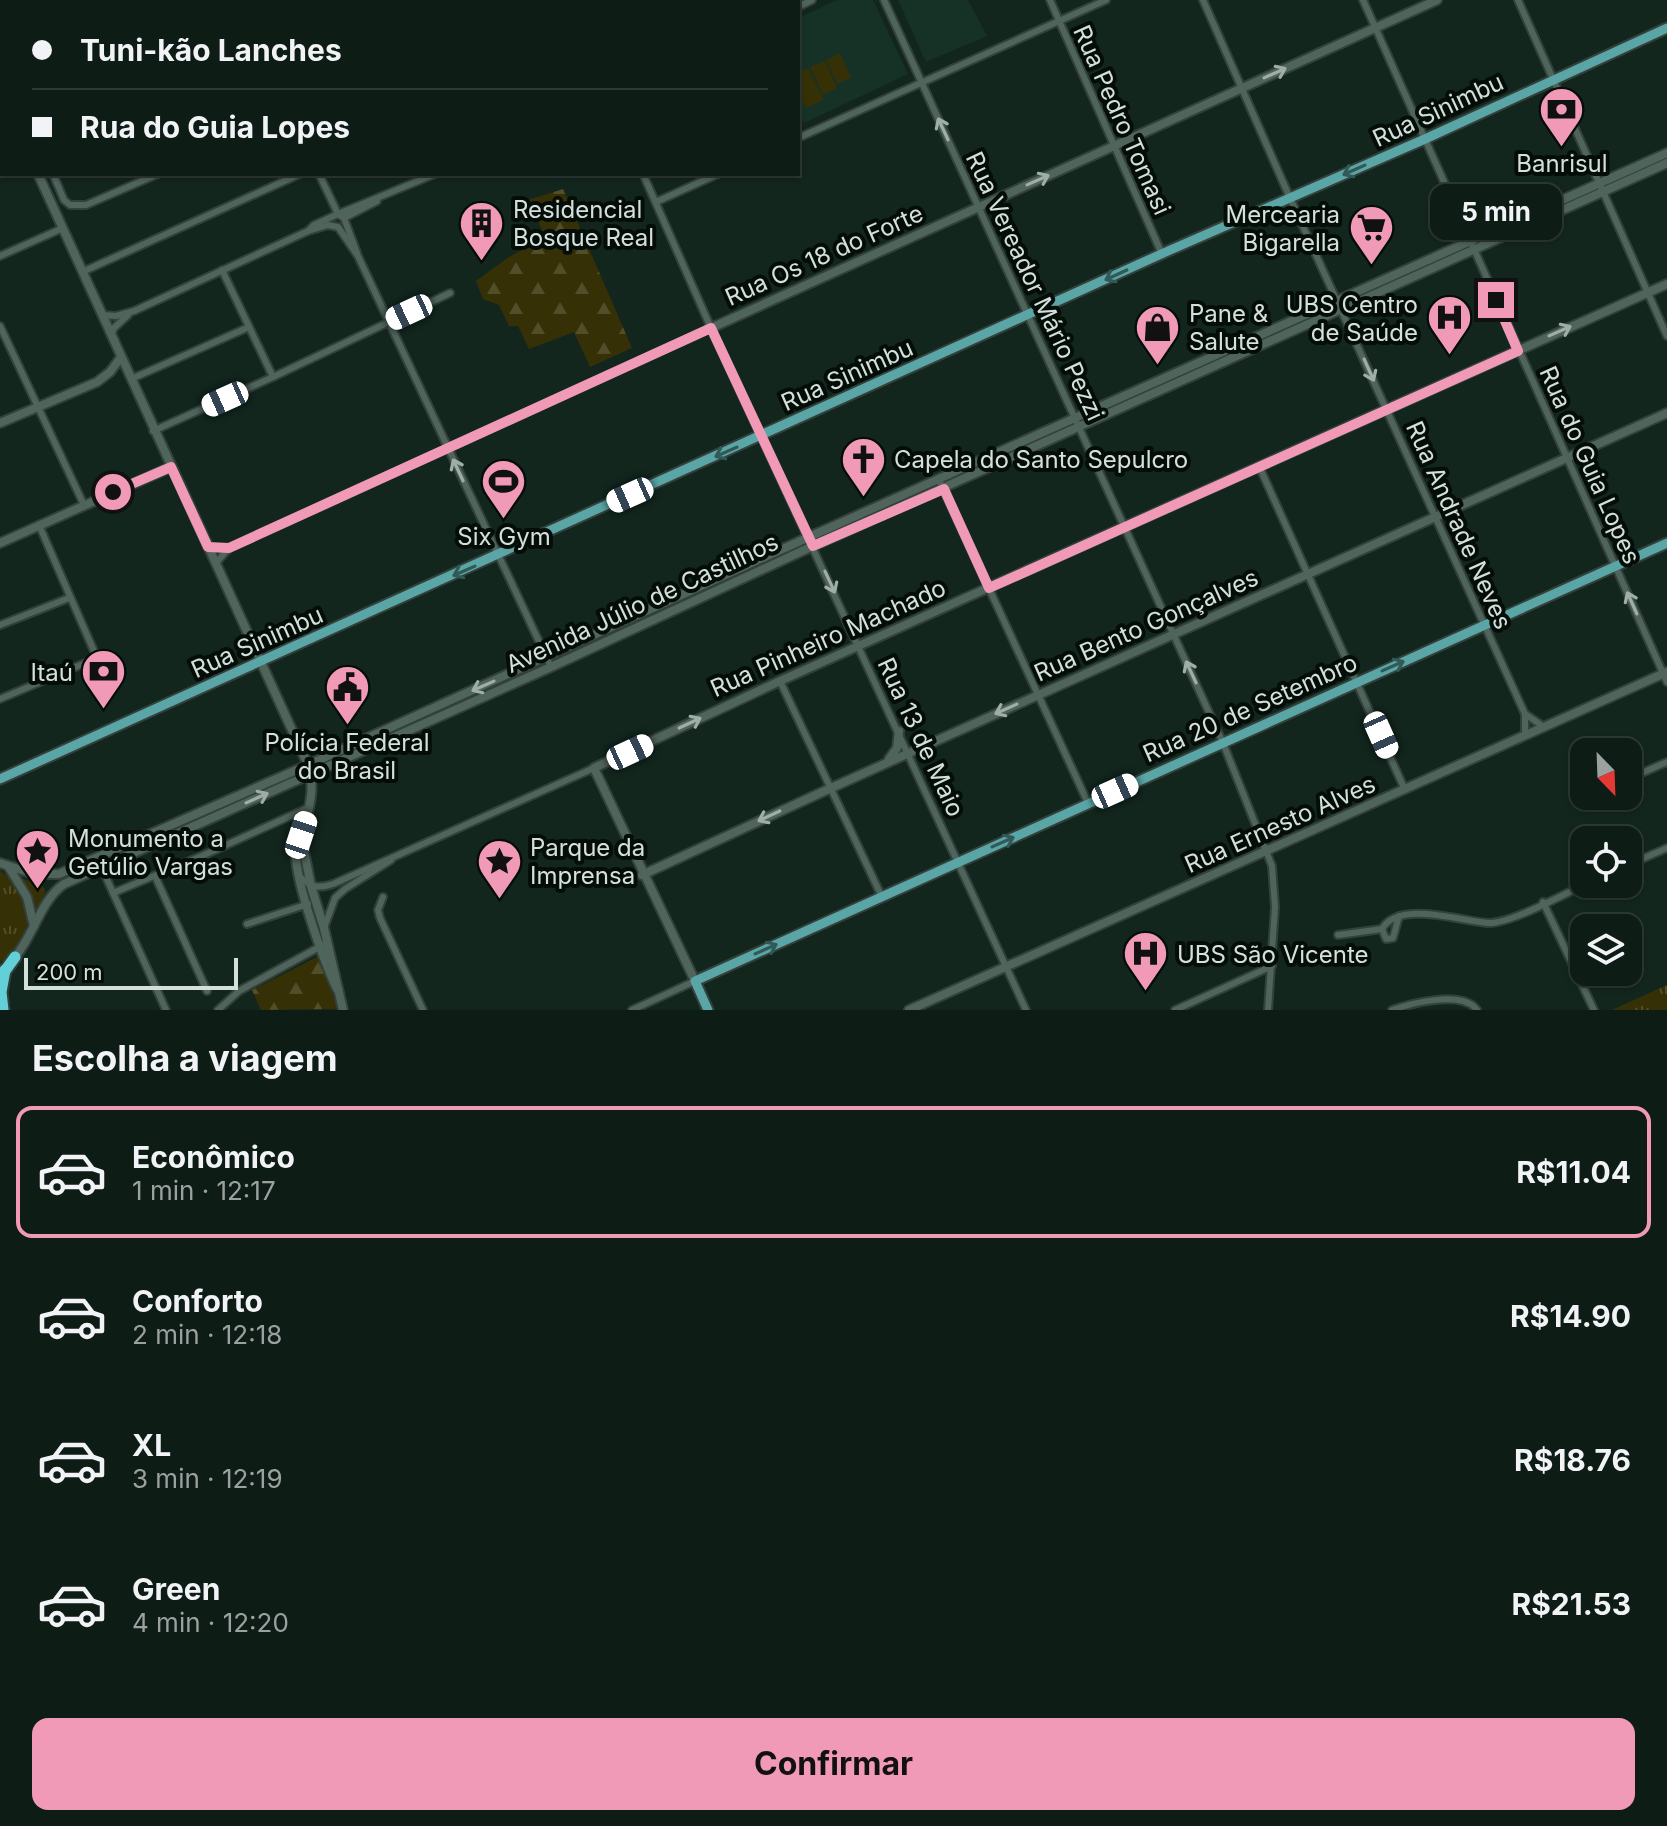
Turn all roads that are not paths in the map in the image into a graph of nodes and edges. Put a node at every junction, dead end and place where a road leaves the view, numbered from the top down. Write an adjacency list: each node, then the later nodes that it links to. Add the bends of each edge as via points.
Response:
1 (884, 0): 12 (street, Rua Vereador Mário Pezzi)
2 (1050, 0): 8 (street, Rua Pedro Tomasi)
3 (1106, 0): 8 (street)
4 (1203, 0): 13 (street, Rua Andrade Neves)
5 (1363, 0): 9 (street, Rua do Guia Lopes)
6 (1437, 0): 9 (street, Rua Os 18 do Forte)
7 (1518, 0): 11 (street)
8 (1060, 21): 12 (street); 16 (street, Rua Pedro Tomasi)
9 (1376, 28): 13 (street, Rua Os 18 do Forte, one-way to 9); 15 (street, Rua do Guia Lopes)
10 (1667, 28): 11 (main road, Rua Sinimbu)
11 (1553, 79): 15 (main road, Rua Sinimbu); 26 (street)
12 (921, 81): 14 (street); 29 (street, Rua Vereador Mário Pezzi, one-way to 12)
13 (1242, 88): 16 (street, Rua Os 18 do Forte); 27 (street, Rua Andrade Neves)
14 (800, 137)
15 (1425, 139): 27 (main road, Rua Sinimbu, one-way to 27); 33 (street, Rua do Guia Lopes)
16 (1114, 146): 29 (street, Rua Os 18 do Forte, one-way to 16); 34 (street, Rua Pedro Tomasi)
17 (1666, 159): 26 (street, Avenida Júlio de Castilhos)
18 (39, 176): 31 (street)
19 (54, 176): 20 (street, via 64,200 78,206)
20 (153, 176)
21 (296, 176): 38 (street)
22 (320, 176): 30 (street)
23 (430, 176): 30 (street)
24 (644, 176): 28 (street, Rua 13 de Maio)
25 (714, 176): 28 (street)
26 (1600, 188): 33 (street, Avenida Júlio de Castilhos); 41 (street)
27 (1290, 198): 34 (main road, Rua Sinimbu); 42 (street, Rua Andrade Neves)
28 (656, 202): 49 (street, Rua 13 de Maio)
29 (980, 206): 45 (street, Rua Vereador Mário Pezzi); 49 (street, Rua Os 18 do Forte)
30 (341, 216): 32 (street); 36 (street)
31 (63, 228): 35 (street); 38 (street)
32 (308, 231): 36 (street, via 338,227); 37 (street)
33 (1472, 244): 42 (street, Avenida Júlio de Castilhos); 52 (street, Rua do Guia Lopes)
34 (1162, 254): 45 (main road, Rua Sinimbu, one-way to 45)
35 (0, 256)
36 (358, 256): 46 (street)
37 (222, 270): 43 (street); 48 (street)
38 (82, 272): 44 (street)
39 (1667, 284): 41 (street, Rua Pinheiro Machado)
40 (450, 293): 46 (street)
41 (1647, 293): 51 (street); 52 (street, Rua Pinheiro Machado, one-way to 41)
42 (1339, 304): 57 (street, Avenida Júlio de Castilhos); 58 (street, Rua Andrade Neves, one-way to 58)
43 (134, 311): 44 (street); 50 (street)
44 (101, 314): 50 (street)
45 (1029, 314): 60 (street, Rua Vereador Mário Pezzi); 64 (main road, Rua Sinimbu)
46 (388, 321): 54 (street); 67 (street)
47 (0, 326): 56 (street)
48 (249, 327): 54 (street); 55 (street)
49 (711, 328): 64 (street, Rua 13 de Maio); 67 (street, Rua Os 18 do Forte)
50 (111, 335): 53 (street)
51 (1667, 336)
52 (1518, 351): 58 (street, Rua Pinheiro Machado); 69 (street, Rua do Guia Lopes)
53 (121, 357): 55 (street); 56 (street, via 97,382)
54 (273, 377): 63 (street)
55 (131, 379): 63 (street)
56 (38, 406): 61 (street); 78 (street)
57 (1117, 406): 60 (street, Avenida Júlio de Castilhos); 62 (street, Avenida Júlio de Castilhos)
58 (1387, 409): 72 (street, Rua Pinheiro Machado); 82 (street, Rua Andrade Neves)
59 (1667, 413): 69 (street, Rua Bento Gonçalves)
60 (1076, 419): 62 (street, Rua Vereador Mário Pezzi); 65 (street, Avenida Júlio de Castilhos)
61 (0, 423)
62 (1080, 428): 66 (street, Avenida Júlio de Castilhos); 85 (street, Rua Vereador Mário Pezzi)
63 (153, 431): 73 (street)
64 (762, 435): 86 (street, Rua 13 de Maio); 91 (main road, Rua Sinimbu, one-way to 91)
65 (1037, 436): 66 (street); 68 (street, Avenida Júlio de Castilhos)
66 (1041, 446): 70 (street, Avenida Júlio de Castilhos)
67 (448, 448): 90 (street, Rua Os 18 do Forte); 91 (street, one-way to 67)
68 (1006, 450): 70 (street); 71 (street, Avenida Júlio de Castilhos)
69 (1567, 458): 82 (street, Rua Bento Gonçalves); 93 (street, Rua do Guia Lopes)
70 (1010, 459): 74 (street, Avenida Júlio de Castilhos)
71 (977, 463): 74 (street); 75 (street, Avenida Júlio de Castilhos)
72 (1259, 466): 85 (street, Rua Pinheiro Machado); 94 (street)
73 (171, 467): 78 (street); 89 (street)
74 (982, 472): 76 (street, Avenida Júlio de Castilhos)
75 (939, 480): 76 (street); 77 (street, Avenida Júlio de Castilhos)
76 (944, 489): 79 (street, Avenida Júlio de Castilhos); 95 (street)
77 (903, 496): 79 (street); 80 (street, Avenida Júlio de Castilhos)
78 (84, 505): 83 (street)
79 (907, 505): 81 (street, Avenida Júlio de Castilhos)
80 (876, 508): 81 (street); 84 (street, Avenida Júlio de Castilhos)
81 (880, 517): 84 (street, Avenida Júlio de Castilhos)
82 (1434, 517): 94 (street, Rua Bento Gonçalves); 98 (street, Rua Andrade Neves)
83 (39, 525): 87 (street); 96 (street)
84 (846, 526): 86 (street, Avenida Júlio de Castilhos)
85 (1124, 527): 95 (street, Rua Pinheiro Machado); 99 (street, Rua Vereador Mário Pezzi)
86 (811, 541): 100 (street, Rua 13 de Maio, one-way to 100); 101 (street, Avenida Júlio de Castilhos); 103 (street, Avenida Júlio de Castilhos)
87 (0, 543)
88 (1667, 543): 93 (main road, Rua 20 de Setembro)
89 (208, 547): 90 (street, Rua Os 18 do Forte); 92 (street)
90 (229, 548): 92 (street, Rua Os 18 do Forte)
91 (499, 555): 101 (street); 102 (main road, Rua Sinimbu, one-way to 102)
92 (216, 563): 102 (street)
93 (1616, 566): 98 (main road, Rua 20 de Setembro); 104 (street, Rua do Guia Lopes, one-way to 93)
94 (1307, 574): 99 (street, Rua Bento Gonçalves); 106 (street)
95 (989, 588): 100 (street, Rua Pinheiro Machado); 107 (street)
96 (69, 598): 97 (street); 108 (street, via 97,658)
97 (0, 625)
98 (1484, 625): 106 (main road, Rua 20 de Setembro, one-way to 98); 109 (street, Rua Andrade Neves)
99 (1173, 634): 107 (street, Rua Bento Gonçalves); 113 (street, Rua Vereador Mário Pezzi, one-way to 99)
100 (859, 646): 105 (street, Rua Pinheiro Machado); 111 (street, Rua 13 de Maio)
101 (547, 657): 103 (street); 118 (street, Avenida Júlio de Castilhos, one-way to 118)
102 (260, 663): 118 (street); 120 (main road, Rua Sinimbu)
103 (551, 667): 118 (street, Avenida Júlio de Castilhos)
104 (1666, 676): 110 (street, Rua Ernesto Alves)
105 (780, 681): 117 (street, Rua Pinheiro Machado, one-way to 105); 121 (street)
106 (1356, 683): 113 (main road, Rua 20 de Setembro); 122 (street)
107 (1038, 695): 114 (street, Rua Bento Gonçalves, one-way to 114); 123 (street)
108 (0, 699)
109 (1525, 714): 110 (street); 112 (street, Rua Andrade Neves)
110 (1544, 727): 112 (street, Rua Ernesto Alves)
111 (899, 731): 114 (street, Rua 13 de Maio); 116 (street, via 897,748)
112 (1525, 736): 122 (street, Rua Ernesto Alves)
113 (1223, 743): 123 (main road, Rua 20 de Setembro); 127 (street, Rua Vereador Mário Pezzi)
114 (909, 753): 116 (street, Rua Bento Gonçalves); 129 (street, Rua 13 de Maio)
115 (1667, 762): 119 (street)
116 (884, 764): 121 (street, Rua Bento Gonçalves)
117 (594, 768): 128 (street, Rua Pinheiro Machado); 133 (street)
118 (309, 770): 124 (street); 131 (street, Avenida Júlio de Castilhos)
119 (1642, 773)
120 (0, 779)
121 (831, 788): 133 (street, Rua Bento Gonçalves, one-way to 133); 140 (street)
122 (1405, 790): 127 (street, Rua Ernesto Alves)
123 (1088, 803): 129 (main road, Rua 20 de Setembro, one-way to 123, via 971,856)
124 (310, 807): 125 (street); 134 (street)
125 (301, 835): 135 (street, via 296,851); 136 (street)
126 (1667, 848): 130 (street)
127 (1268, 852): 151 (street, Rua Vereador Mário Pezzi, via 1275,907); 152 (street, Rua Ernesto Alves)
128 (401, 854): 136 (street, Rua Pinheiro Machado, via 333,884); 146 (street, Rua Pinheiro Machado, via 335,898)
129 (957, 857): 140 (main road, Rua 20 de Setembro); 152 (street, Rua 13 de Maio)
130 (1642, 859)
131 (99, 862): 132 (street, Avenida Júlio de Castilhos, via 52,875); 138 (street); 145 (street, Avenida Júlio de Castilhos, via 58,888)
132 (4, 864): 145 (street, via 27,897)
133 (642, 875): 154 (street)
134 (155, 876): 138 (street); 155 (street)
135 (300, 877): 136 (street); 142 (street)
136 (311, 886): 146 (street)
137 (1570, 891): 141 (street)
138 (113, 893): 158 (street)
139 (383, 897): 161 (street, via 380,918)
140 (882, 897): 154 (main road, Rua 20 de Setembro, one-way to 140)
141 (1543, 902): 143 (street, via 1496,923 1428,914); 171 (street)
142 (308, 904): 144 (street); 149 (street)
143 (1399, 916): 147 (street); 147 (street, via 1393,938 1386,939)
144 (247, 924)
145 (34, 927): 150 (street, Avenida Júlio de Castilhos)
146 (324, 928): 149 (street)
147 (1382, 929): 148 (street)
148 (1338, 935)
149 (323, 944): 159 (street, via 239,991); 160 (street)
150 (15, 957): 153 (highway)
151 (1272, 966): 156 (street); 168 (street, Rua Vereador Mário Pezzi)
152 (1007, 967): 164 (street, Rua Ernesto Alves); 165 (street, Rua 13 de Maio)
153 (2, 974): 157 (highway)
154 (695, 981): 162 (street, Rua 20 de Setembro); 163 (main road)
155 (207, 991)
156 (1196, 1000): 166 (street); 167 (street)
157 (3, 1010)
158 (166, 1010)
159 (218, 1010)
160 (343, 1010)
161 (423, 1010)
162 (632, 1010)
163 (708, 1010)
164 (909, 1010)
165 (1026, 1010)
166 (1175, 1010)
167 (1200, 1010)
168 (1268, 1010)
169 (1392, 1010): 170 (street, via 1454,999 1468,1001)
170 (1477, 1010)
171 (1594, 1010)

